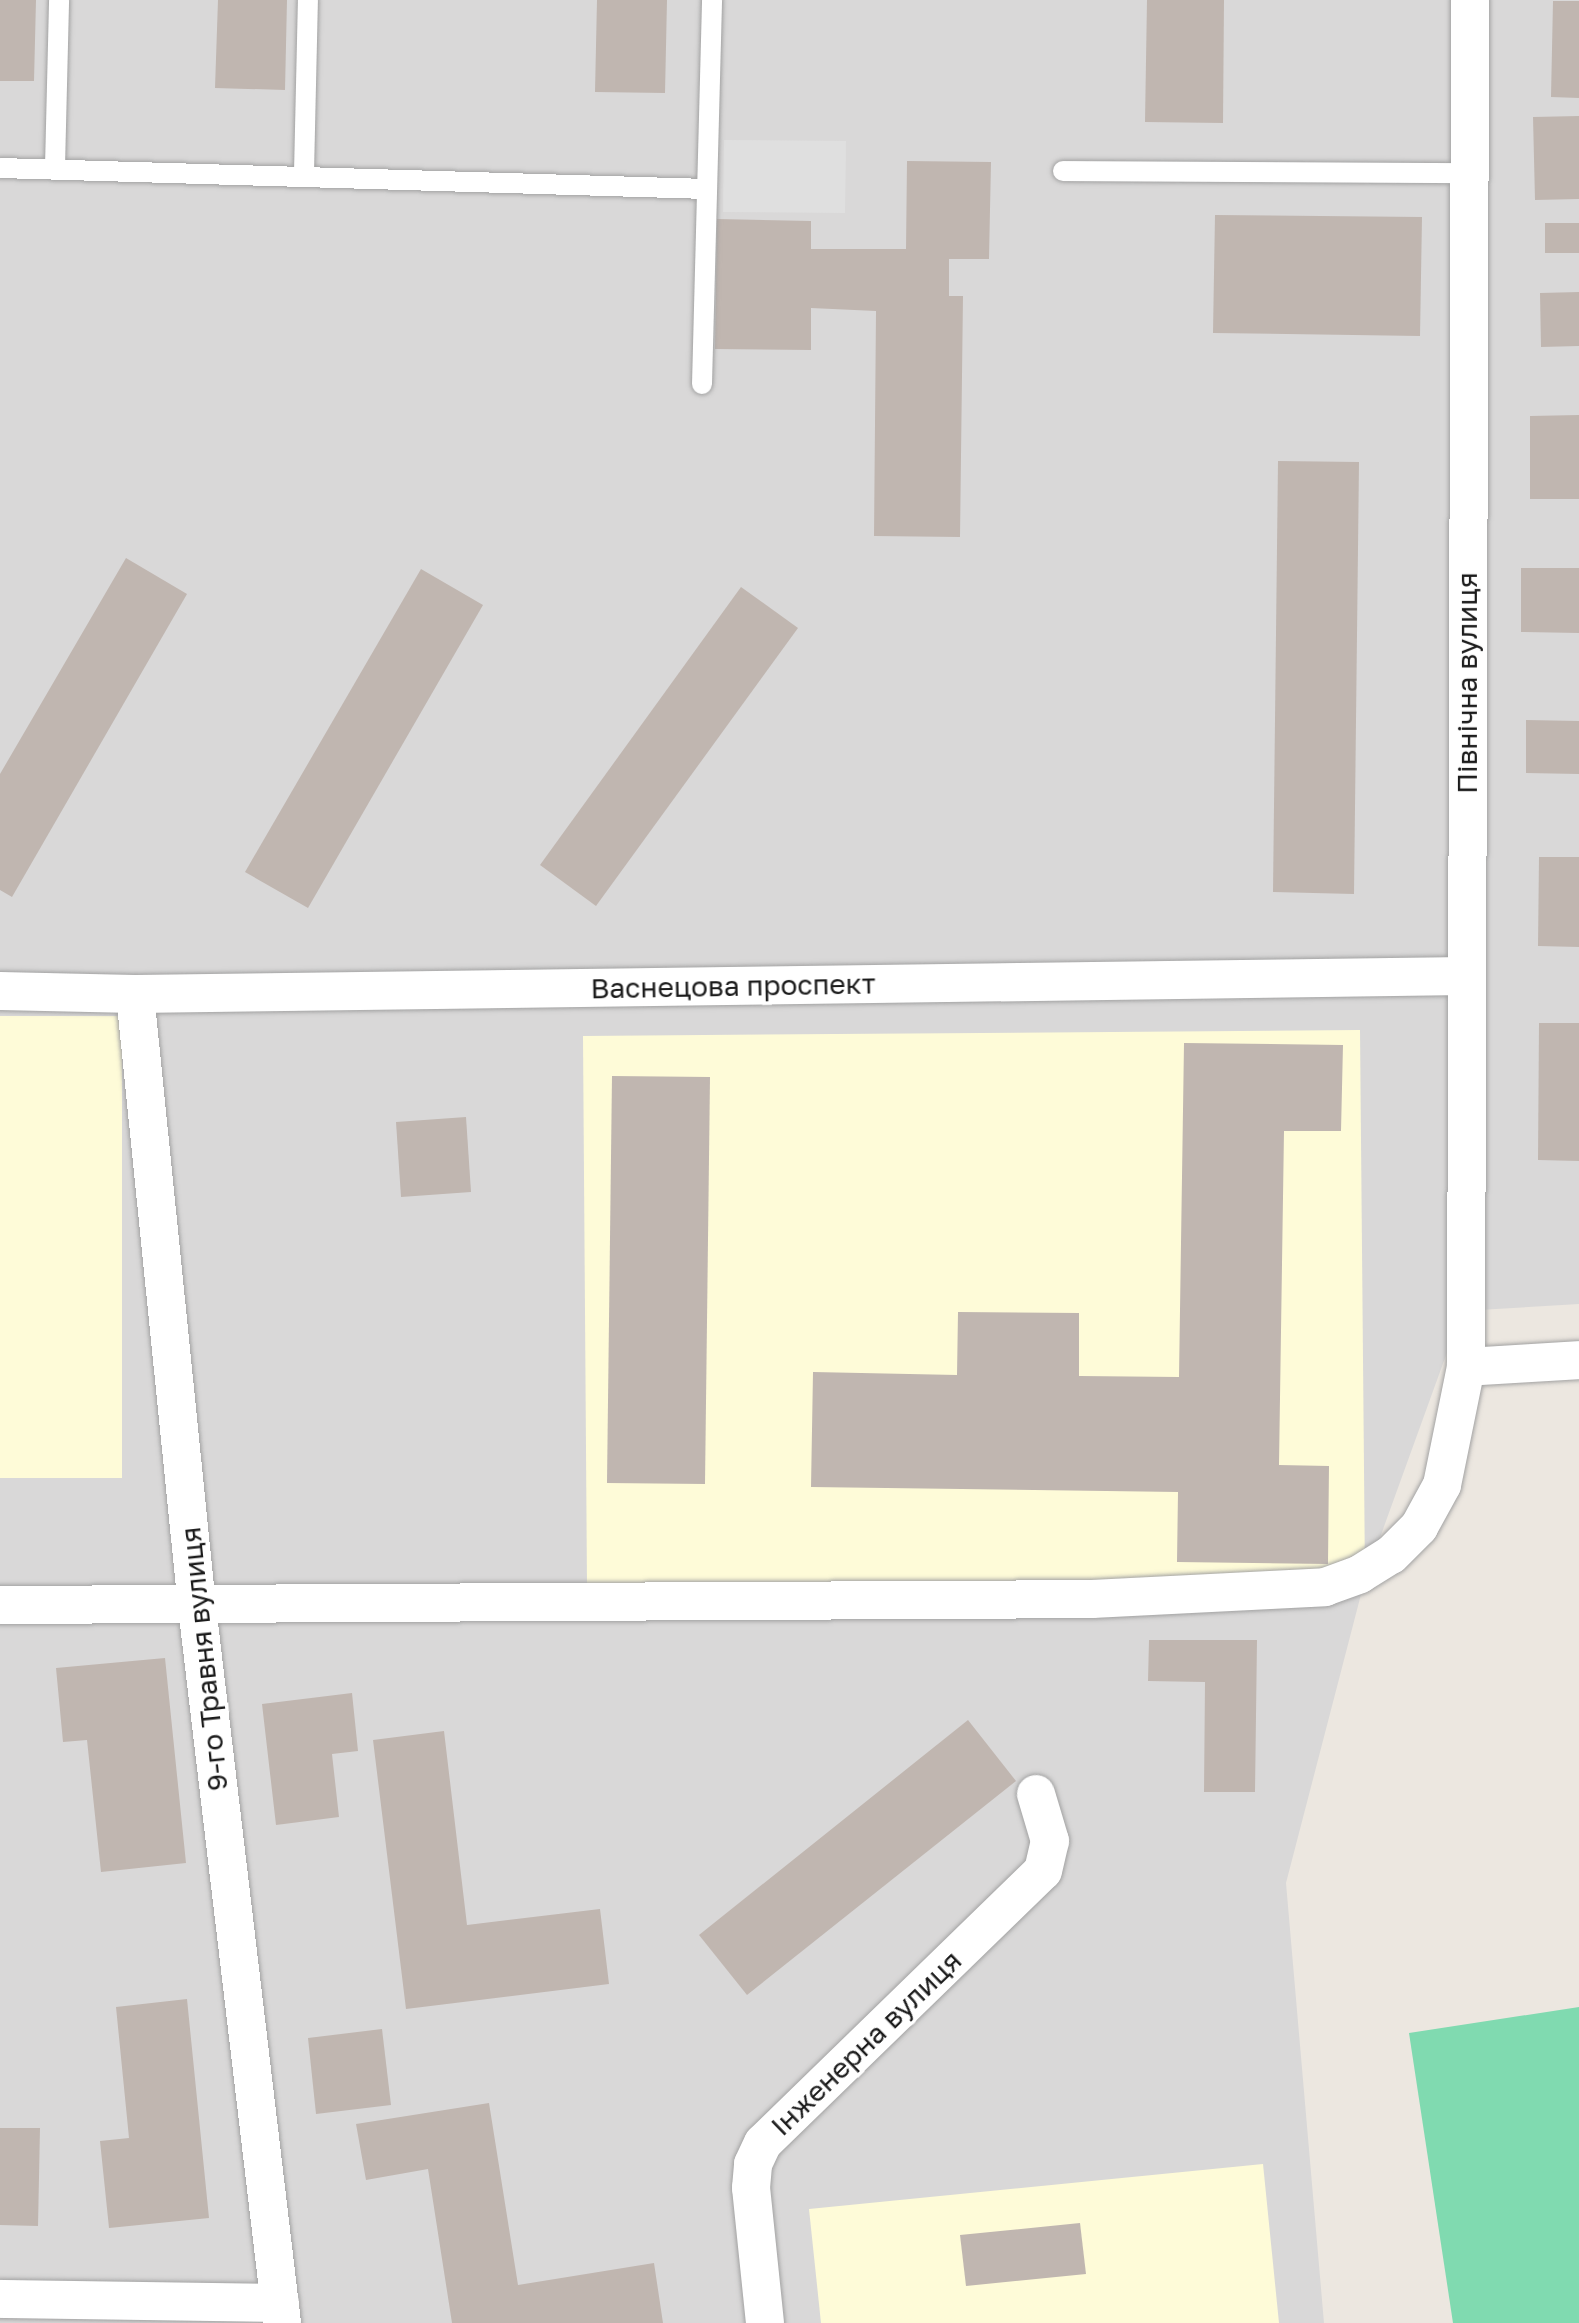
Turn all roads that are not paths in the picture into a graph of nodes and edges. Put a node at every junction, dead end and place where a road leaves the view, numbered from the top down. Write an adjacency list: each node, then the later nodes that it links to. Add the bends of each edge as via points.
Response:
1 (59, 0): 5 (lane)
2 (308, 0): 8 (lane)
3 (712, 0): 10 (lane)
4 (1470, 0): 9 (street, Північна вулиця)
5 (55, 167): 6 (lane); 8 (lane)
6 (0, 168)
7 (1063, 171): 9 (lane)
8 (304, 173): 10 (lane)
9 (1469, 173): 12 (street, Північна вулиця)
10 (707, 189): 11 (lane)
11 (702, 384)
12 (1466, 976): 14 (street, Васнецова проспект); 16 (street, Північна вулиця)
13 (0, 991): 14 (street, Васнецова проспект)
14 (135, 994): 18 (street, 9-го Травня вулиця)
15 (1579, 1360): 16 (street)
16 (1466, 1367): 18 (street, Північна вулиця, via 1442,1485 1419,1527 1391,1555 1325,1587 1092,1599)
17 (0, 1605): 18 (street, Північна вулиця)
18 (197, 1607): 21 (street, 9-го Травня вулиця)
19 (1036, 1794): 22 (street, Інженерна вулиця, via 1050,1841 1043,1871 763,2143 753,2164 751,2188)
20 (0, 2299): 21 (street)
21 (281, 2313)
22 (765, 2323)

